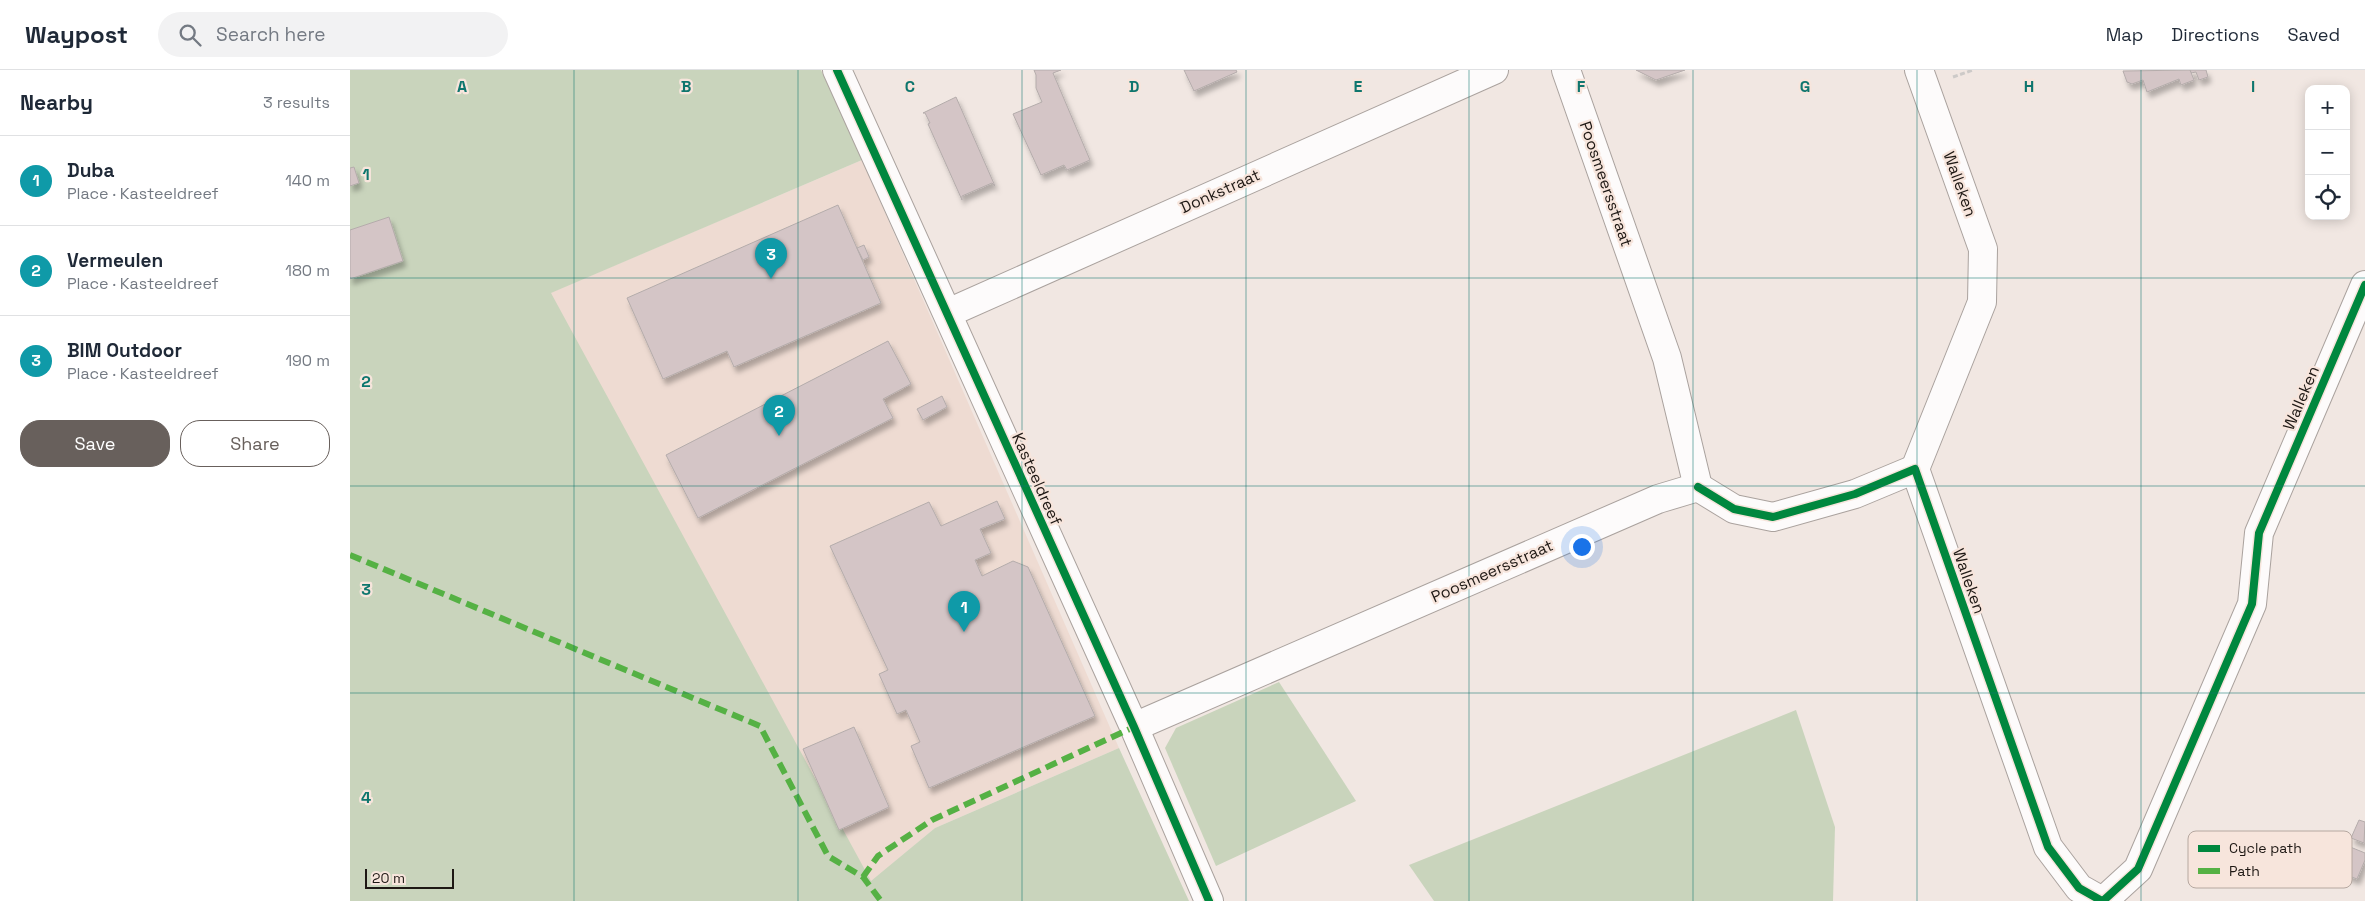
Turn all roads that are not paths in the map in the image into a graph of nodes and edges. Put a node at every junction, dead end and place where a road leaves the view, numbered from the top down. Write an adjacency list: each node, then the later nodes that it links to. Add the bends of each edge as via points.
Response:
1 (837, 70): 6 (street, Kasteeldreef)
2 (1494, 70): 6 (street, Donkstraat)
3 (1566, 70): 8 (street, Poosmeersstraat, via 1667,358)
4 (1919, 70): 7 (street, Walleken, via 1982,249 1982,302)
5 (2365, 286): 11 (street, Walleken, via 2259,533 2252,604 2138,869)
6 (948, 314): 9 (street, Kasteeldreef)
7 (1915, 469): 8 (street, via 1854,494 1773,517 1734,509); 11 (street, Walleken, via 2048,847 2079,888)
8 (1698, 487): 9 (street, Poosmeersstraat, via 1658,499)
9 (1134, 727): 10 (street, Kasteeldreef)
10 (1209, 901)
11 (2103, 901)

